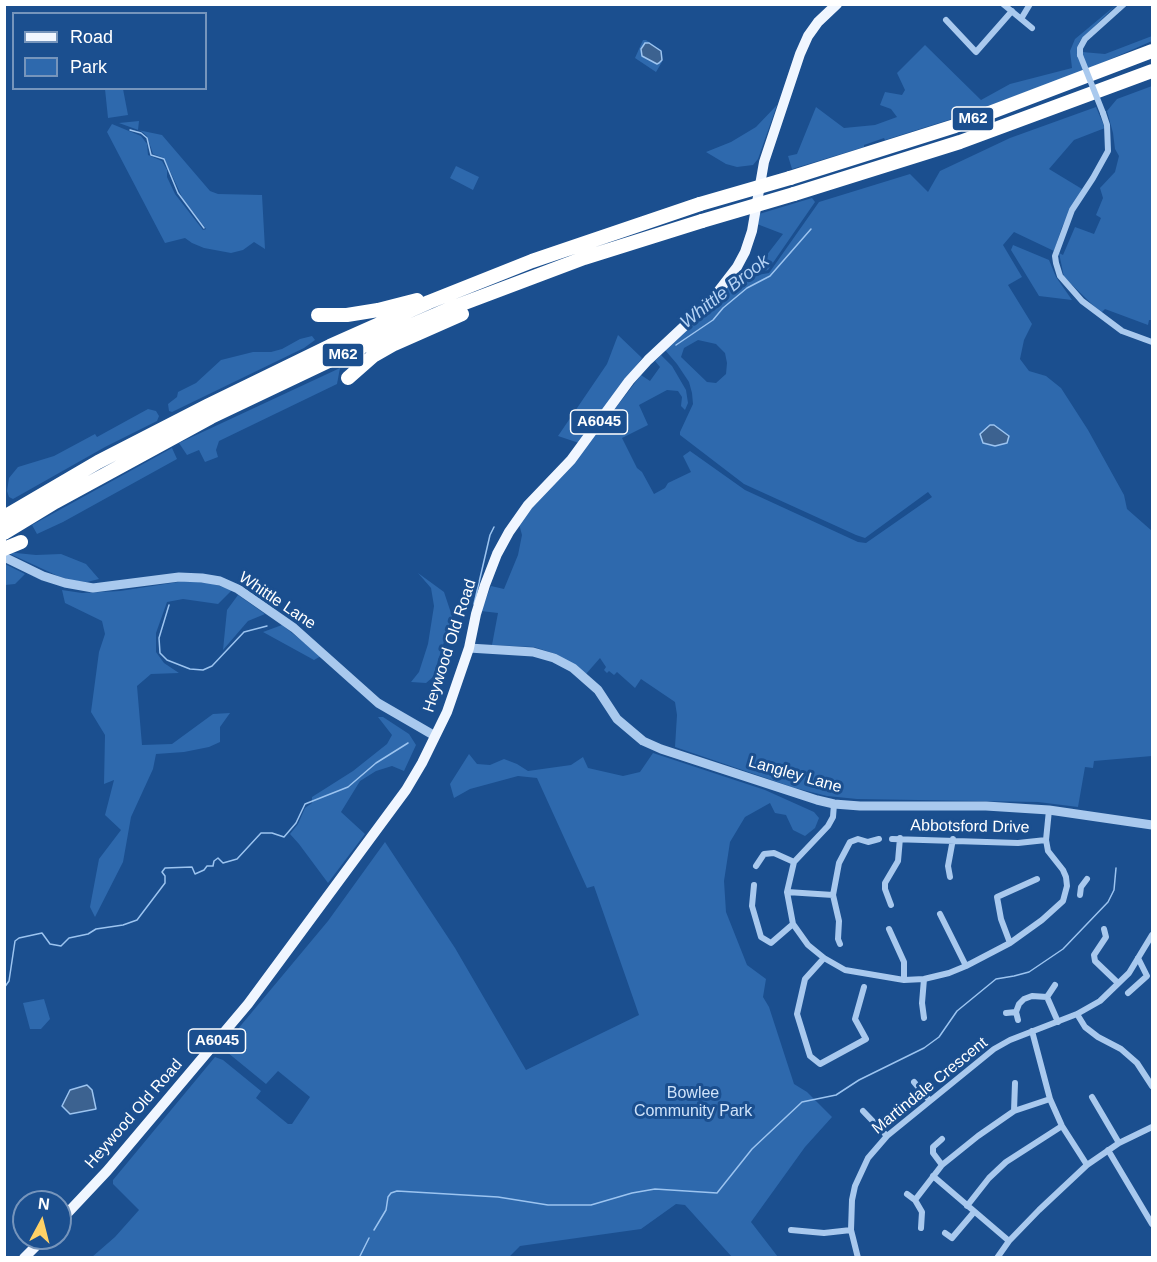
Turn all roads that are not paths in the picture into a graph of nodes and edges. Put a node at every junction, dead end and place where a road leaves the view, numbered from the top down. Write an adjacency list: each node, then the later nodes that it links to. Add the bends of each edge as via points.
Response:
1 (837, 4): 21 (main road, Heywood Old Road / A6045, via 818,22 800,54 768,152 752,231 737,267 710,302 629,381 571,460 518,519 497,554 485,585)
2 (1003, 4): 5 (street)
3 (1030, 4): 6 (street)
4 (1124, 4): 14 (street, bridge, via 1080,48 1107,125 1108,151 1072,210 1055,256 1067,287 1096,313 1122,332)
5 (1012, 12): 6 (street); 7 (street, via 976,52)
6 (1021, 19): 8 (street)
7 (946, 20)
8 (1032, 28)
9 (1152, 51): 12 (highway, M62, bridge, via 955,126 700,204)
10 (1152, 72): 11 (highway, M62, bridge, via 960,142)
11 (584, 258): 15 (highway, M62, via 394,344); 17 (highway, M62, via 454,307 333,359 95,480)
12 (532, 261): 13 (highway, M62, via 409,303 347,315); 16 (highway, M62, via 370,329 217,401 98,462)
13 (318, 315)
14 (1152, 342)
15 (348, 378)
16 (4, 517)
17 (4, 533)
18 (21, 542): 19 (highway)
19 (4, 549)
20 (4, 557): 22 (street, Whittle Lane, via 65,584 93,588 179,577 220,581 294,628 390,712)
21 (469, 648): 22 (main road, Heywood Old Road / A6045); 23 (street, Langley Lane, via 533,652 554,658 573,668 598,690 617,718 643,741)
22 (435, 736): 87 (main road, Heywood Old Road / A6045, via 379,830 250,1002)
23 (834, 804): 24 (street, Langley Lane); 29 (street, via 828,826)
24 (1049, 810): 25 (street, Langley Lane); 28 (street)
25 (1152, 825)
26 (879, 839): 37 (street, via 850,842 839,863)
27 (952, 840): 28 (street, Abbotsford Drive); 31 (street); 38 (street, Abbotsford Drive, via 896,839 898,861 885,883)
28 (1046, 840): 35 (street, via 1048,851 1063,870)
29 (794, 862): 30 (street, via 774,853 764,854); 36 (street)
30 (756, 866)
31 (950, 877)
32 (1037, 879): 46 (street, via 997,897)
33 (1086, 879): 35 (street, via 1081,891)
34 (754, 885): 40 (street, via 752,906 761,937 771,943)
35 (1067, 886): 46 (street, via 1056,909)
36 (788, 892): 37 (street); 40 (street)
37 (833, 895): 47 (street)
38 (891, 904)
39 (940, 914): 50 (street)
40 (793, 924): 48 (street, via 808,945)
41 (889, 929): 52 (street, via 904,962)
42 (1104, 929): 44 (street)
43 (1152, 935): 49 (street, Martindale Crescent)
44 (1106, 937): 45 (street); 53 (street, via 1094,955 1095,961)
45 (1115, 937)
46 (1010, 943): 50 (street)
47 (840, 944)
48 (824, 958): 52 (street, via 845,970); 55 (street, via 806,979 797,1014 810,1056 820,1065 866,1038 855,1019)
49 (1138, 958): 53 (street, Martindale Crescent); 56 (street, via 1147,976)
50 (966, 966): 51 (street)
51 (924, 979): 52 (street); 61 (street)
52 (904, 980)
53 (1118, 983): 60 (street, Martindale Crescent)
54 (1055, 985): 57 (street)
55 (864, 987)
56 (1128, 993)
57 (1047, 997): 58 (street, via 1024,999); 63 (street)
58 (1016, 1012): 59 (street); 62 (street)
59 (1006, 1013)
60 (1077, 1014): 63 (street, Martindale Crescent); 67 (street, via 1085,1027 1137,1063)
61 (924, 1018)
62 (1018, 1020)
63 (1058, 1022): 64 (street, Martindale Crescent)
64 (1032, 1032): 69 (street); 70 (street, Martindale Crescent, via 994,1049)
65 (914, 1082): 70 (street, via 924,1088)
66 (1015, 1083): 74 (street)
67 (1152, 1086)
68 (1092, 1097): 71 (street)
69 (1050, 1099): 74 (street); 75 (street)
70 (930, 1101): 77 (street, Martindale Crescent)
71 (1097, 1107): 73 (street); 79 (street)
72 (863, 1111): 77 (street, via 872,1115)
73 (1090, 1111)
74 (1014, 1112): 81 (street)
75 (1062, 1126): 82 (street); 86 (street, via 1006,1162)
76 (1152, 1127): 79 (street)
77 (887, 1136): 93 (street, Martindale Crescent, via 868,1158 855,1186)
78 (942, 1139): 81 (street, via 933,1147)
79 (1119, 1143): 80 (street)
80 (1108, 1150): 82 (street); 90 (street)
81 (942, 1165): 83 (street)
82 (1087, 1165): 96 (street)
83 (933, 1176): 85 (street); 86 (street)
84 (906, 1194): 85 (street)
85 (915, 1200): 91 (street, via 922,1212)
86 (967, 1206): 88 (street)
87 (72, 1208)
88 (974, 1212): 95 (street, via 952,1238); 96 (street)
89 (807, 1222): 94 (street)
90 (1152, 1224)
91 (921, 1228)
92 (791, 1230): 94 (street)
93 (851, 1230): 94 (street); 97 (street, Martindale Crescent)
94 (806, 1231)
95 (945, 1233)
96 (1009, 1242): 98 (street)
97 (858, 1257)
98 (998, 1257)

